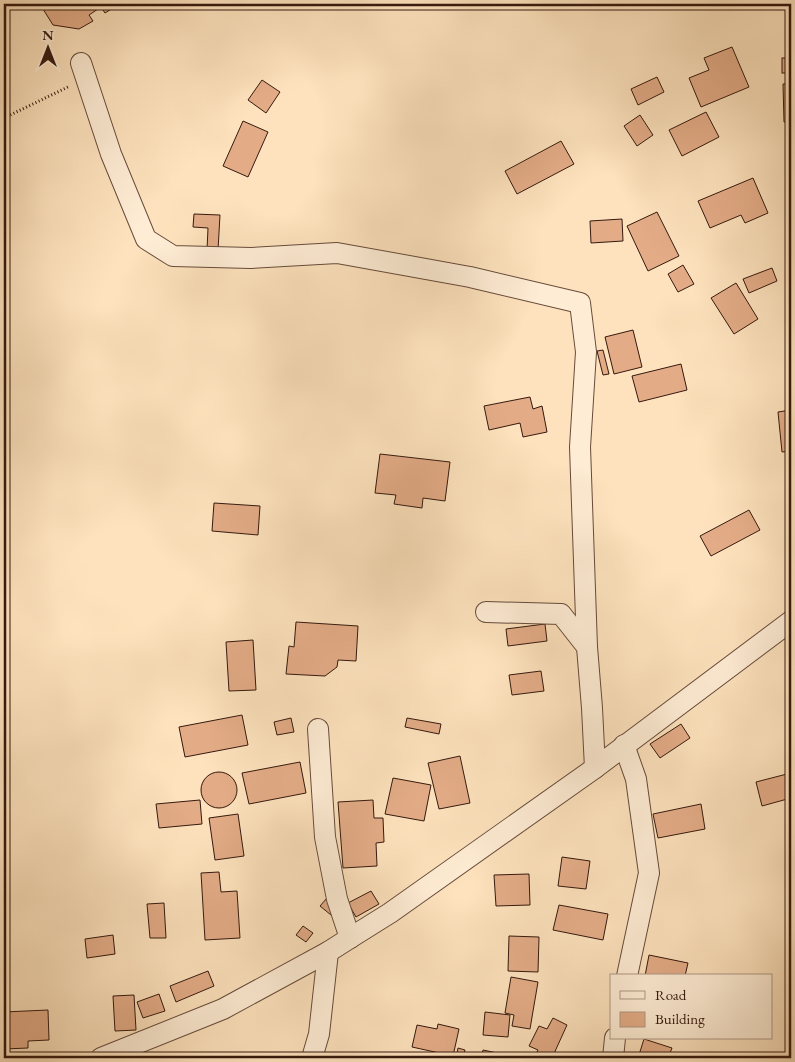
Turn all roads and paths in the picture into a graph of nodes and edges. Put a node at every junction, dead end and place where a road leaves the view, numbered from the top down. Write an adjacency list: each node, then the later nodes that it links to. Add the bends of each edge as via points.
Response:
1 (84, 71): 2 (path); 5 (street, via 146,239 174,256 251,258 337,252 470,277 580,304 586,352 580,447)
2 (4, 118)
3 (486, 612): 5 (street, via 561,614)
4 (791, 621): 7 (street)
5 (587, 647): 8 (street)
6 (318, 729): 9 (street, via 325,837 337,899)
7 (624, 745): 8 (street); 11 (street, via 636,779 649,873)
8 (595, 768): 9 (street)
9 (350, 938): 10 (street)
10 (328, 952): 13 (street, via 223,1009); 14 (street, via 319,1034)
11 (627, 974)
12 (615, 1040): 15 (street)
13 (101, 1058)
14 (312, 1058)
15 (613, 1058)

